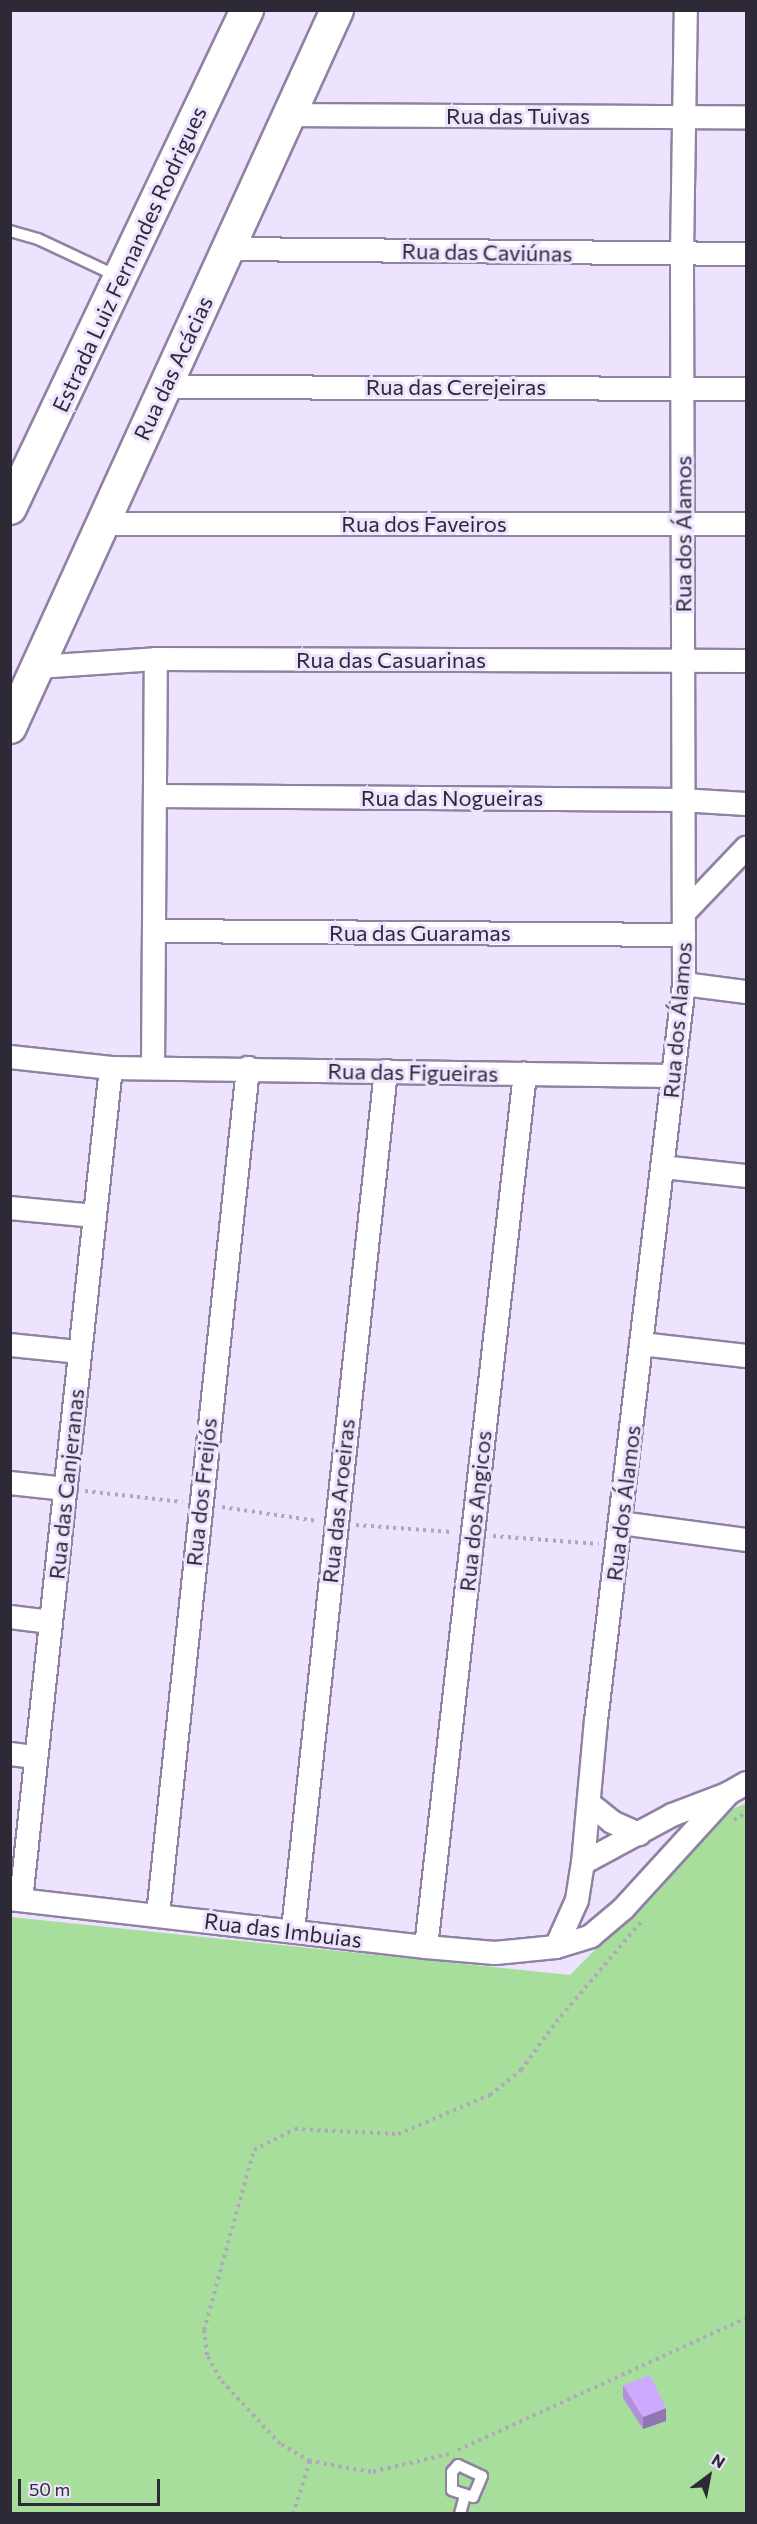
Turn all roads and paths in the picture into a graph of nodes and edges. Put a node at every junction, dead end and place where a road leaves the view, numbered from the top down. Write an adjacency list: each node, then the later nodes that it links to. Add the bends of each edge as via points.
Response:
1 (247, 10): 11 (street, Estrada Luiz Fernandes Rodrigues)
2 (337, 10): 4 (street, Rua das Acácias)
3 (686, 10): 5 (street, Rua dos Álamos)
4 (289, 115): 5 (street, Rua das Tuivas); 8 (street, Rua das Acácias)
5 (684, 117): 6 (street, Rua das Tuivas); 9 (street, Rua dos Álamos)
6 (747, 117)
7 (10, 231): 11 (lane, via 38,239)
8 (227, 249): 9 (street, Rua das Caviúnas); 12 (street, Rua das Acácias)
9 (682, 254): 10 (street, Rua das Caviúnas); 13 (street, Rua dos Álamos)
10 (747, 254)
11 (120, 278): 15 (street, Estrada Luiz Fernandes Rodrigues)
12 (166, 387): 13 (street, Rua das Cerejeiras); 16 (street, Rua das Acácias)
13 (684, 388): 14 (street, Rua das Cerejeiras); 17 (street, Rua dos Álamos)
14 (747, 388)
15 (10, 508)
16 (101, 524): 17 (street, Rua dos Faveiros); 22 (street, Rua das Acácias)
17 (682, 524): 18 (street, Rua dos Faveiros); 20 (street, Rua dos Álamos)
18 (747, 524)
19 (156, 659): 20 (street, Rua das Casuarinas); 22 (street, Rua das Casuarinas); 24 (street)
20 (682, 661): 21 (street, Rua das Casuarinas); 25 (street, Rua dos Álamos)
21 (747, 661)
22 (37, 667): 23 (street, Rua das Acácias)
23 (10, 727)
24 (157, 796): 25 (street, Rua das Nogueiras); 29 (street)
25 (681, 800): 26 (street, Rua das Nogueiras); 28 (street, Rua dos Álamos)
26 (747, 804)
27 (747, 848): 28 (street)
28 (684, 924): 29 (street, Rua das Guaramas); 30 (street, Rua dos Álamos)
29 (155, 931): 34 (street)
30 (684, 984): 31 (street); 38 (street, Rua dos Álamos)
31 (747, 992)
32 (10, 1057): 33 (street, Rua das Figueiras)
33 (111, 1068): 34 (street, Rua das Figueiras); 42 (street, Rua das Canjeranas)
34 (153, 1068): 35 (street, Rua das Figueiras)
35 (248, 1068): 36 (street, Rua das Figueiras); 63 (street, Rua dos Freijós)
36 (386, 1071): 37 (street, Rua das Figueiras); 64 (street, Rua das Aroeiras)
37 (525, 1074): 38 (street, Rua das Figueiras); 65 (street, Rua dos Angicos)
38 (672, 1076): 39 (street, Rua dos Álamos)
39 (663, 1167): 40 (street); 43 (street, Rua dos Álamos)
40 (747, 1176)
41 (10, 1208): 42 (street)
42 (95, 1216): 45 (street, Rua das Canjeranas)
43 (641, 1344): 46 (street); 49 (street, Rua dos Álamos)
44 (10, 1345): 45 (street)
45 (79, 1352): 48 (street, Rua das Canjeranas)
46 (747, 1356)
47 (10, 1483): 48 (street)
48 (66, 1489): 52 (street, Rua das Canjeranas)
49 (621, 1523): 50 (street); 56 (street, Rua dos Álamos, via 596,1721)
50 (747, 1539)
51 (10, 1617): 52 (street)
52 (51, 1622): 54 (street, Rua das Canjeranas)
53 (10, 1754): 54 (street)
54 (36, 1757): 61 (street, Rua das Canjeranas)
55 (738, 1788): 59 (street, via 672,1815); 66 (street, Rua das Imbuias, via 623,1909 591,1936)
56 (590, 1804): 59 (street, via 612,1822); 60 (street, Rua dos Álamos)
57 (747, 1812): 58 (path)
58 (727, 1827)
59 (639, 1834): 60 (street)
60 (583, 1863): 66 (street, Rua dos Álamos, via 577,1899)
61 (16, 1899): 63 (street, Rua das Imbuias)
62 (651, 1912): 68 (path, via 556,2022 521,2070 490,2095 398,2134 295,2129 254,2150 204,2330 207,2355 220,2379 246,2410 280,2444)
63 (158, 1915): 64 (street, Rua das Imbuias)
64 (293, 1930): 65 (street, Rua das Imbuias)
65 (426, 1947): 66 (street, Rua das Imbuias, via 495,1953)
66 (556, 1947)
67 (747, 2318): 68 (path, via 447,2455 370,2472)
68 (310, 2461): 70 (path)
69 (465, 2494): 71 (lane)
70 (293, 2514)
71 (460, 2514)

